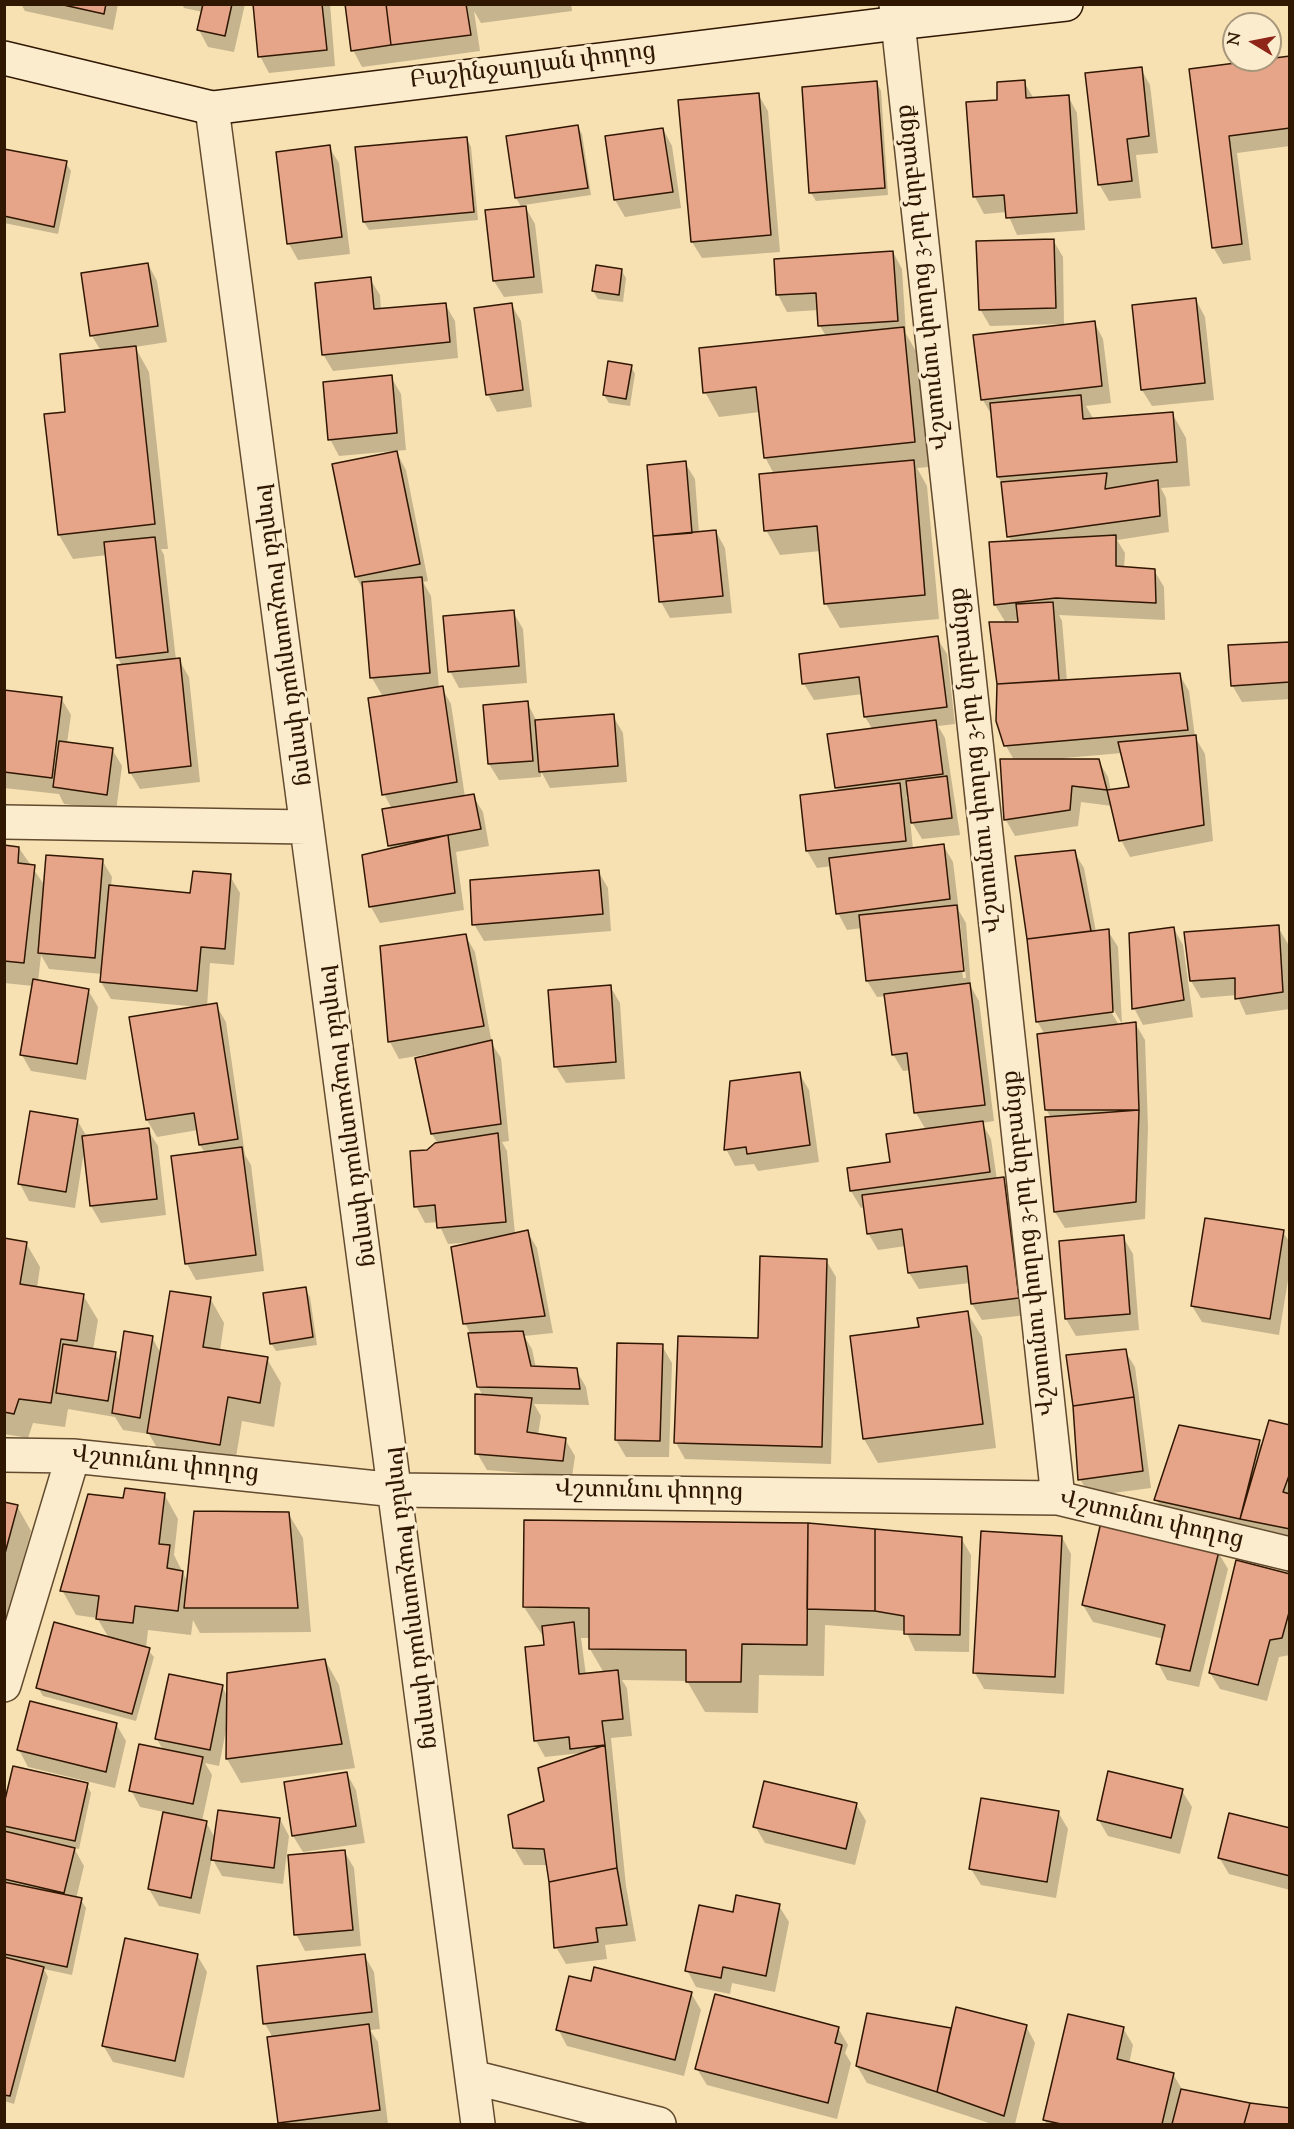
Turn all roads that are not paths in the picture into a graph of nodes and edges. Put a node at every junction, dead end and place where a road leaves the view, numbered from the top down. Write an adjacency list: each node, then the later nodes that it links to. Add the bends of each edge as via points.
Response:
1 (1066, 4): 2 (street, Բաշինջաղյան փողոց)
2 (897, 14): 4 (street, Բաշինջաղյան փողոց); 10 (street, Վշտունու փողոց 3-րդ նրբանցք)
3 (4, 58): 4 (street, Բաշինջաղյան փողոց)
4 (212, 108): 6 (street, Խորեն Խաչատրյան փողոց)
5 (4, 822): 6 (street)
6 (308, 828): 9 (street, Խորեն Խաչատրյան փողոց)
7 (4, 1455): 8 (street, Վշտունու փողոց)
8 (73, 1456): 9 (street, Վշտունու փողոց); 12 (street)
9 (396, 1490): 10 (street, Վշտունու փողոց); 13 (street, Խորեն Խաչատրյան փողոց)
10 (1058, 1498): 11 (street, Վշտունու փողոց)
11 (1290, 1554)
12 (4, 1685)
13 (472, 2078): 14 (street, Խորեն Խաչատրյան փողոց); 15 (street)
14 (478, 2124)
15 (659, 2124)

